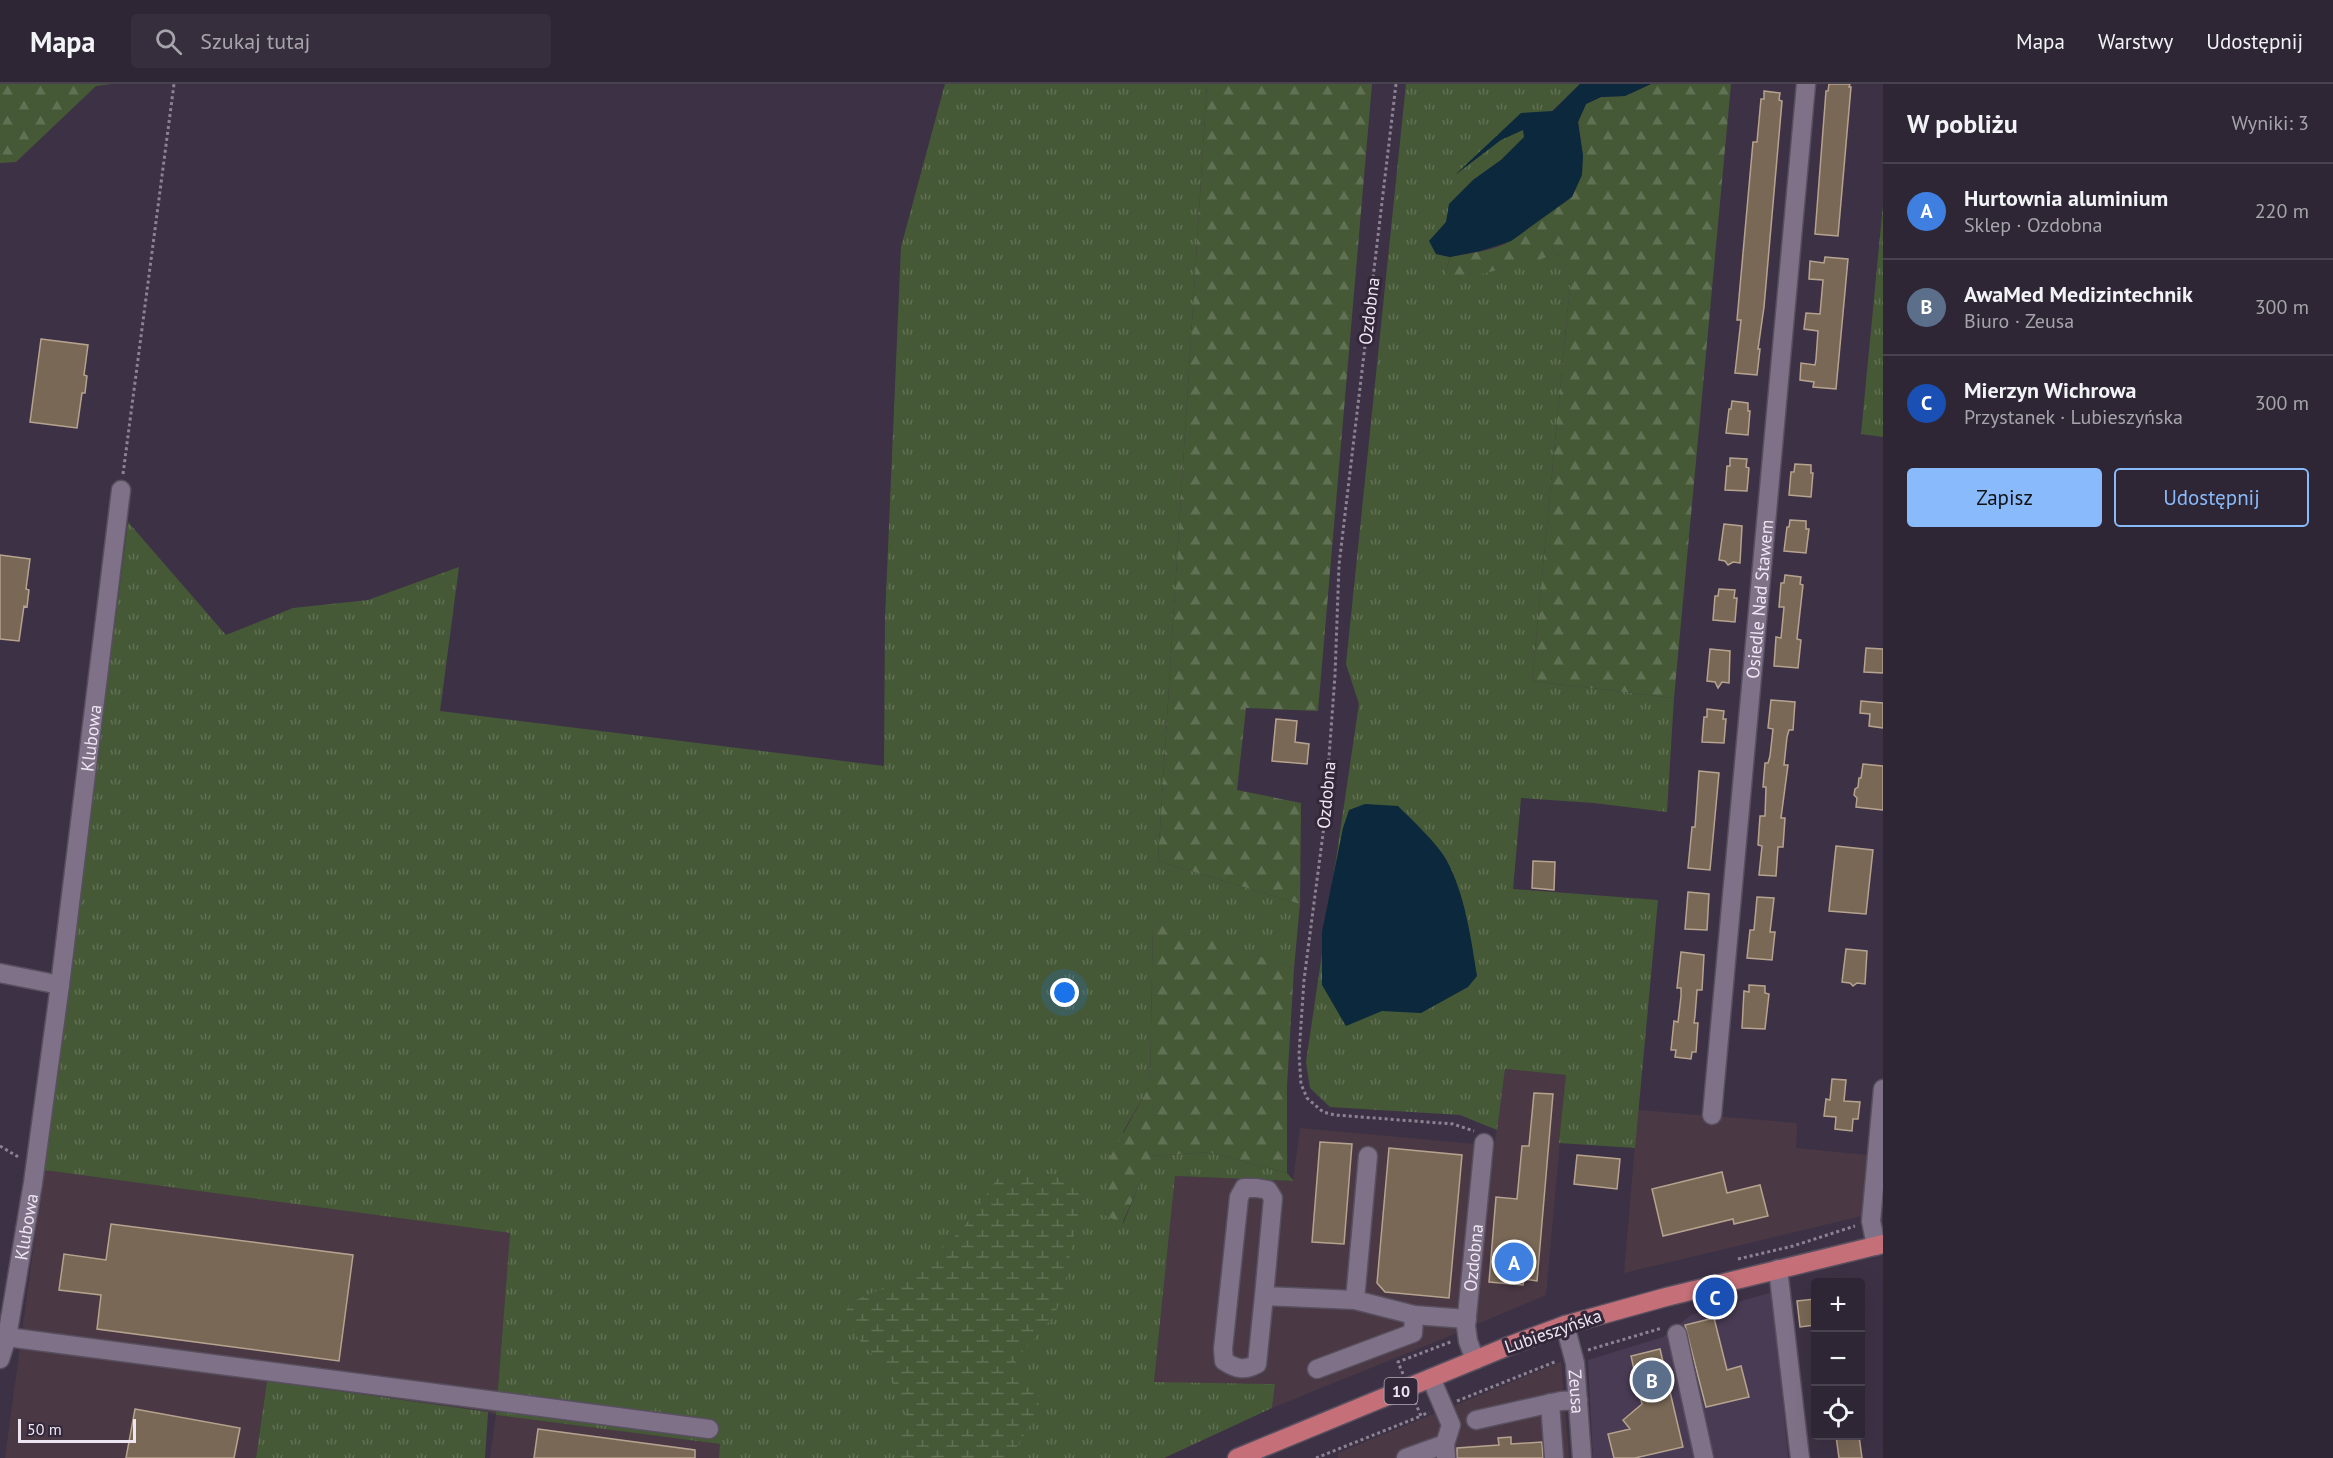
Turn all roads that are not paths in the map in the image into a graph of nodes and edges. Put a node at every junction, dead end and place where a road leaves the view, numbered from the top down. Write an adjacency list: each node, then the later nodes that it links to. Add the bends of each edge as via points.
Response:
1 (1806, 84): 6 (street, Osiedle Nad Stawem)
2 (121, 490): 4 (street, Klubowa)
3 (0, 973): 4 (street)
4 (60, 985): 17 (street, Klubowa)
5 (1883, 1089): 9 (street, via 1871,1216)
6 (1712, 1115)
7 (1484, 1143): 14 (street, Ozdobna)
8 (1368, 1156): 12 (street)
9 (1879, 1245): 10 (main road, Lubieszyńska / 10)
10 (1778, 1269): 15 (main road, Lubieszyńska / 10); 32 (street)
11 (1264, 1296): 11 (street, via 1257,1364 1246,1369 1233,1367 1224,1360 1223,1349 1239,1197 1244,1188 1268,1190 1273,1198); 12 (street)
12 (1355, 1300): 13 (street)
13 (1414, 1315): 14 (street); 20 (street, via 1413,1333)
14 (1467, 1319): 19 (street, Ozdobna, via 1467,1335)
15 (1565, 1324): 19 (main road, Lubieszyńska / 10); 22 (street, Zeusa)
16 (1677, 1334): 31 (street)
17 (7, 1337): 18 (street, Klubowa); 25 (street)
18 (0, 1359)
19 (1475, 1360): 21 (main road, Lubieszyńska / 10)
20 (1317, 1369)
21 (1431, 1378): 26 (street, via 1450,1425); 27 (main road, Lubieszyńska / 10)
22 (1578, 1400): 23 (street); 30 (street, Zeusa)
23 (1550, 1403): 24 (street); 29 (street)
24 (1476, 1420)
25 (709, 1429)
26 (1445, 1451): 28 (street)
27 (1237, 1458)
28 (1406, 1458)
29 (1554, 1458)
30 (1582, 1458)
31 (1704, 1458)
32 (1800, 1458)

